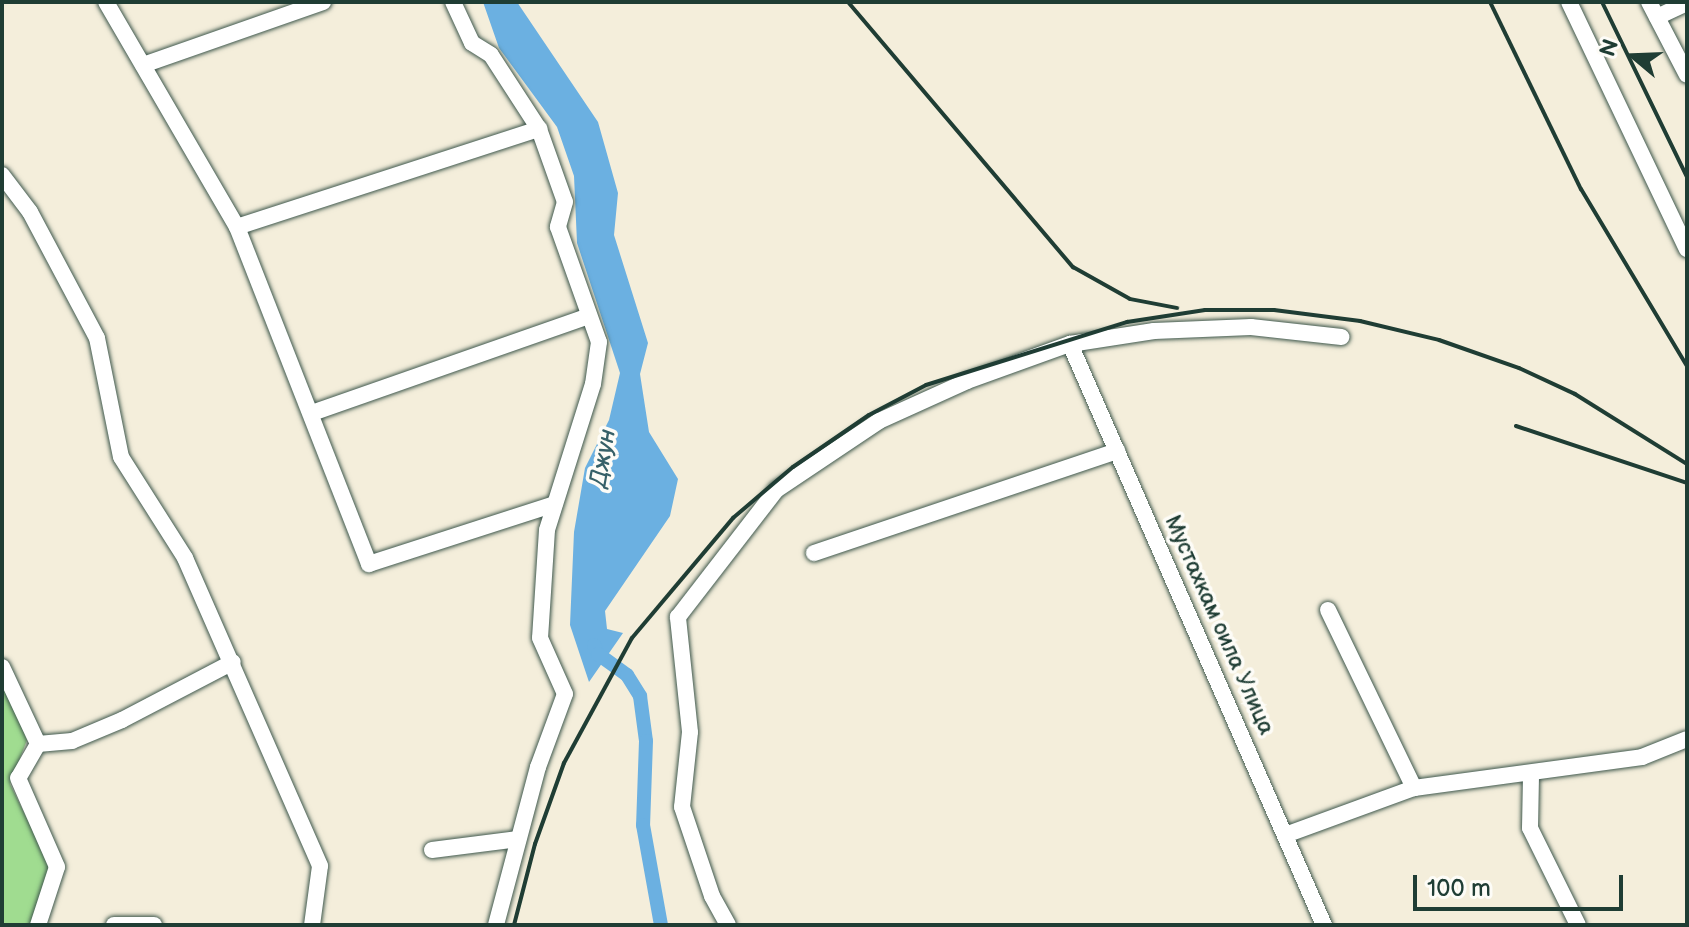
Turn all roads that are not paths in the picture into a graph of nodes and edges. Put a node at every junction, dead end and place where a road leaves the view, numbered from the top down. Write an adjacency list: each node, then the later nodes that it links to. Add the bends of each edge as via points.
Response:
1 (106, 2): 7 (street)
2 (323, 2): 7 (street)
3 (453, 2): 9 (street, via 472,43 491,55)
4 (1569, 2): 12 (street)
5 (1687, 3): 6 (street)
6 (1653, 10): 8 (street)
7 (143, 65): 11 (street)
8 (1687, 75)
9 (539, 129): 11 (street); 13 (street, via 565,202 558,227)
10 (2, 175): 21 (street, via 30,212 97,338 121,457 185,558)
11 (237, 227): 16 (street)
12 (1687, 249)
13 (589, 316): 16 (street); 18 (street, via 599,342 593,384)
14 (1341, 337): 15 (street, via 1251,327 1154,331)
15 (1070, 344): 17 (street, Мустахкам оила Улица); 35 (street, via 967,381 879,421 776,490 678,617 690,732 682,807 712,896)
16 (312, 413): 18 (street, via 369,564)
17 (1117, 451): 19 (street); 27 (street, Мустахкам оила Улица)
18 (555, 504): 28 (street, via 547,530 540,638 565,694)
19 (814, 553)
20 (1328, 610): 26 (street)
21 (233, 662): 24 (street, via 122,720 72,741); 33 (street, via 320,866)
22 (2, 667): 24 (street)
23 (1687, 739): 25 (street, via 1642,757)
24 (38, 744): 30 (street, via 18,778 57,867)
25 (1531, 776): 26 (street); 37 (street, via 1530,828)
26 (1414, 788): 27 (street)
27 (1288, 834): 36 (street, Мустахкам оила Улица)
28 (518, 839): 29 (street); 34 (street)
29 (432, 850)
30 (38, 925)
31 (114, 925): 32 (street)
32 (154, 925)
33 (312, 925)
34 (496, 925)
35 (728, 925)
36 (1324, 925)
37 (1578, 925)

